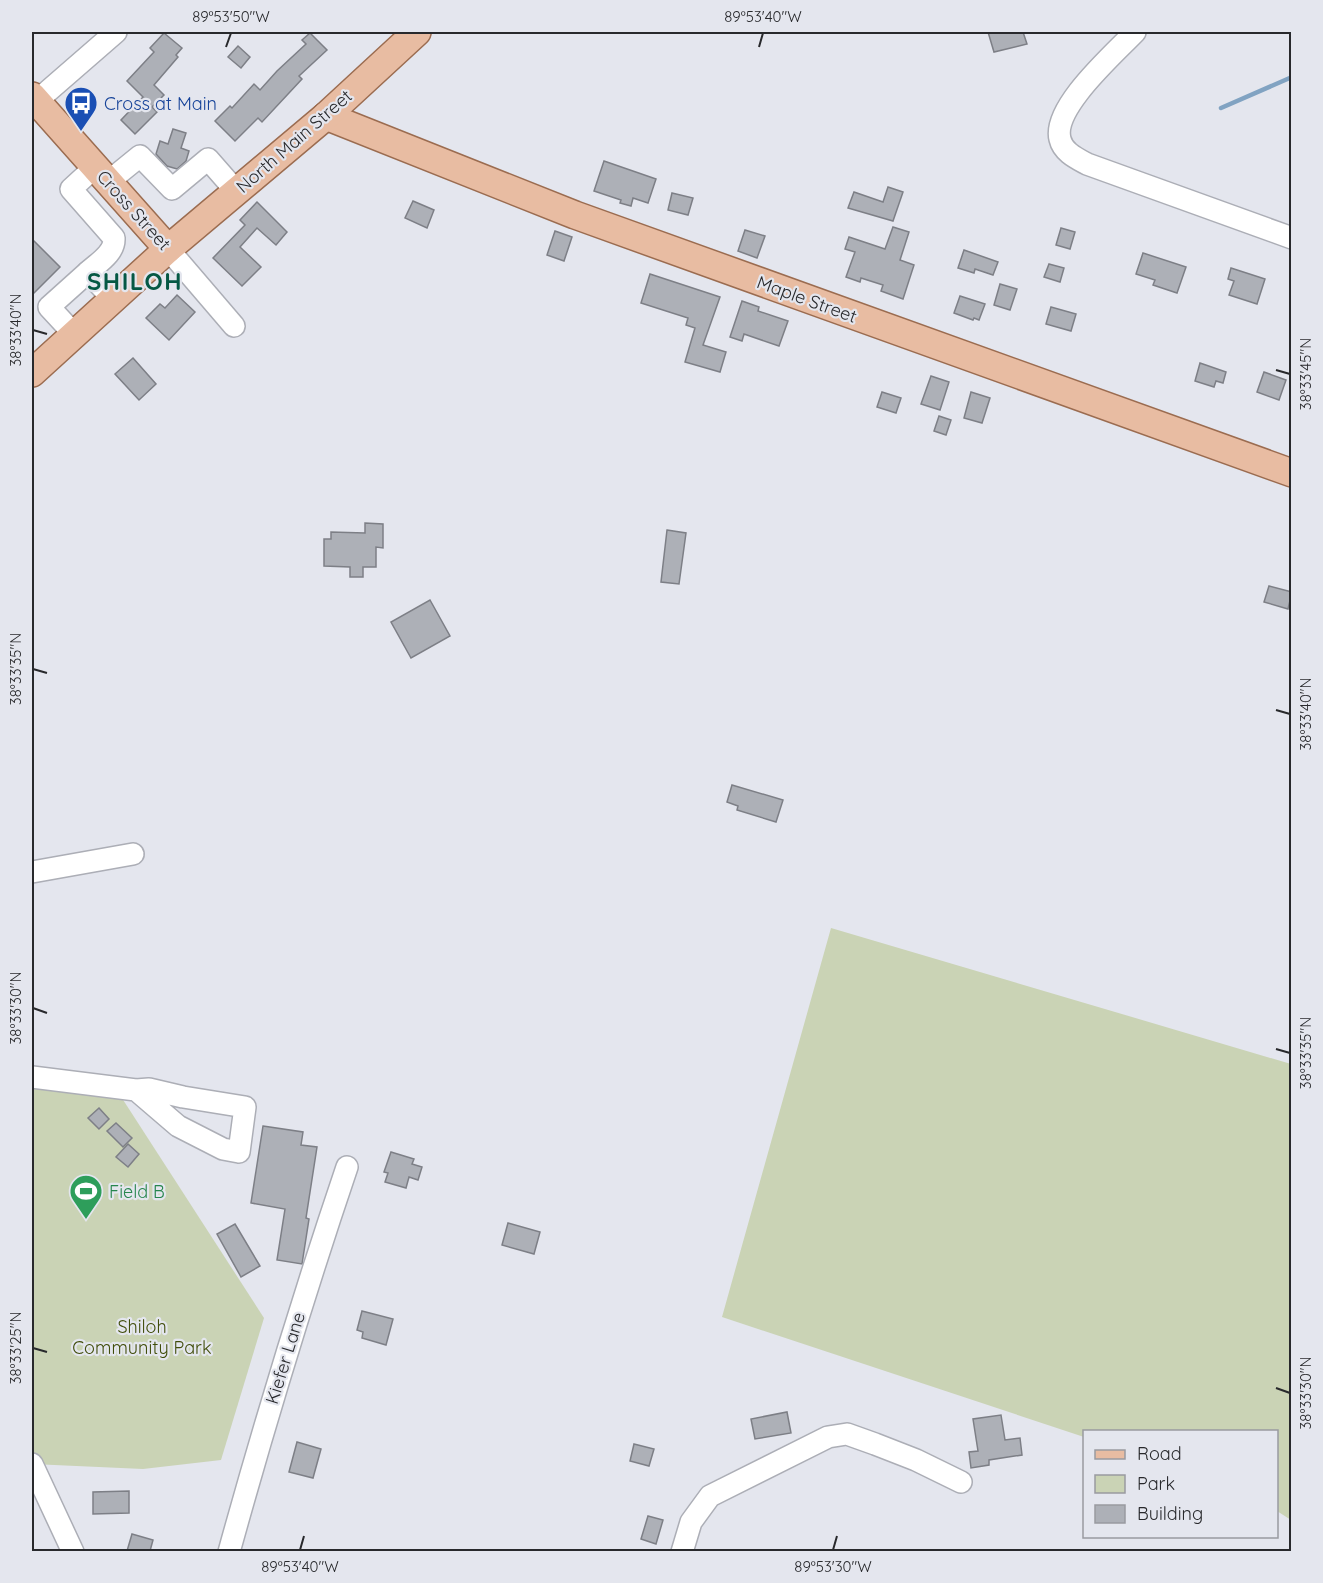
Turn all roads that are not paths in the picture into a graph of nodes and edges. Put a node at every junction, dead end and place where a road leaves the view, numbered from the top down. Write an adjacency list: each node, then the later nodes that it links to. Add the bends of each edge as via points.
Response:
1 (116, 32): 4 (street)
2 (417, 32): 5 (main road, North Main Street)
3 (1135, 32): 10 (street, via 1071,101 1060,127 1060,140 1066,150 1087,164)
4 (33, 100): 6 (main road, Cross Street)
5 (326, 116): 7 (main road, North Main Street); 17 (main road, Maple Street, via 587,219)
6 (102, 174): 7 (street, via 140,156 172,189 208,159); 8 (main road, Cross Street); 9 (street, via 71,189)
7 (236, 191): 11 (main road, North Main Street)
8 (129, 204): 9 (street); 11 (main road, Cross Street)
9 (104, 226): 12 (street, via 115,243)
10 (1292, 238)
11 (168, 249): 13 (main road, North Main Street); 14 (street, Cross Street)
12 (88, 272): 13 (street); 15 (street, via 49,307)
13 (113, 299): 15 (main road, North Main Street)
14 (234, 326)
15 (74, 334): 16 (main road, North Main Street)
16 (32, 374)
17 (1292, 472)
18 (133, 854): 19 (street)
19 (32, 872)
20 (32, 1077): 21 (street)
21 (136, 1090): 21 (street, via 245,1107 239,1152 223,1149 178,1126)
22 (347, 1167): 26 (street, Kiefer Lane, via 269,1410)
23 (32, 1464): 25 (street)
24 (961, 1482): 27 (street, via 847,1434 828,1437 710,1496 691,1522)
25 (73, 1551)
26 (229, 1551)
27 (682, 1551)

